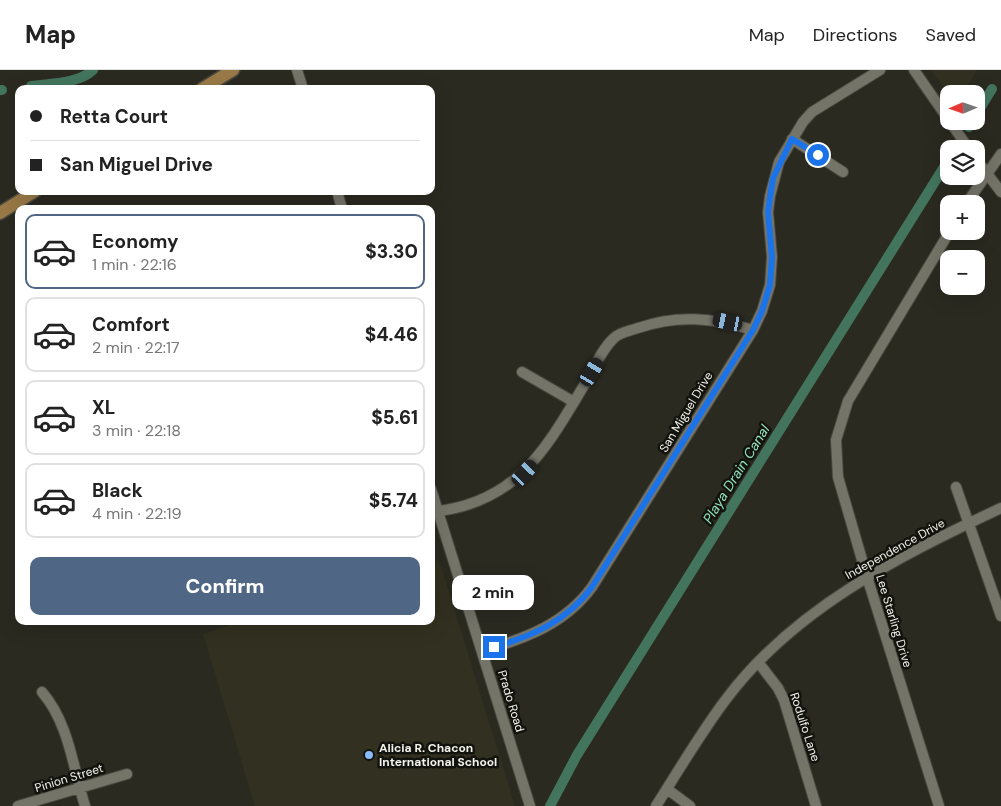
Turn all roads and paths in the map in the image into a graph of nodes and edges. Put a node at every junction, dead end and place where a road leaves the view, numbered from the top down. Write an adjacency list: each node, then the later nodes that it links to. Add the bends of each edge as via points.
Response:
1 (233, 70): 5 (main road)
2 (297, 70): 6 (street)
3 (880, 70): 7 (street, San Miguel Drive, via 812,112)
4 (914, 70): 8 (street)
5 (209, 85)
6 (302, 85)
7 (792, 139): 11 (street); 18 (street, San Miguel Drive, via 773,178 768,212 772,257 770,285)
8 (962, 140)
9 (1001, 154): 12 (street)
10 (985, 170): 12 (street)
11 (843, 172)
12 (987, 173): 13 (street); 15 (street)
13 (1001, 192)
14 (29, 195): 16 (main road)
15 (972, 195)
16 (0, 213)
17 (945, 240): 25 (street, Lee Starling Drive, via 848,400 840,422 836,440 838,476)
18 (753, 330): 20 (street, via 700,318 666,320 621,333 609,343); 27 (street, San Miguel Drive, via 583,600 566,615 534,634)
19 (522, 372): 20 (street)
20 (574, 402): 23 (street, via 525,473 486,498)
21 (956, 487): 24 (street)
22 (1001, 508): 24 (street, Independence Drive)
23 (435, 512): 27 (street, Prado Road)
24 (970, 523): 25 (street, Independence Drive); 26 (street)
25 (867, 577): 28 (street, Independence Drive, via 799,624); 39 (street, Lee Starling Drive)
26 (1001, 616)
27 (483, 651): 35 (street, Prado Road)
28 (758, 662): 32 (street, Independence Drive, via 726,698); 38 (street, Rodulfo Lane, via 784,700)
29 (42, 692): 31 (street, via 58,714)
30 (127, 774): 31 (street, Pinion Street)
31 (79, 787): 33 (street, Pinion Street); 34 (street)
32 (667, 789): 36 (street, Independence Drive); 37 (street)
33 (18, 806)
34 (85, 806)
35 (530, 806)
36 (656, 806)
37 (690, 806)
38 (816, 806)
39 (939, 806)

